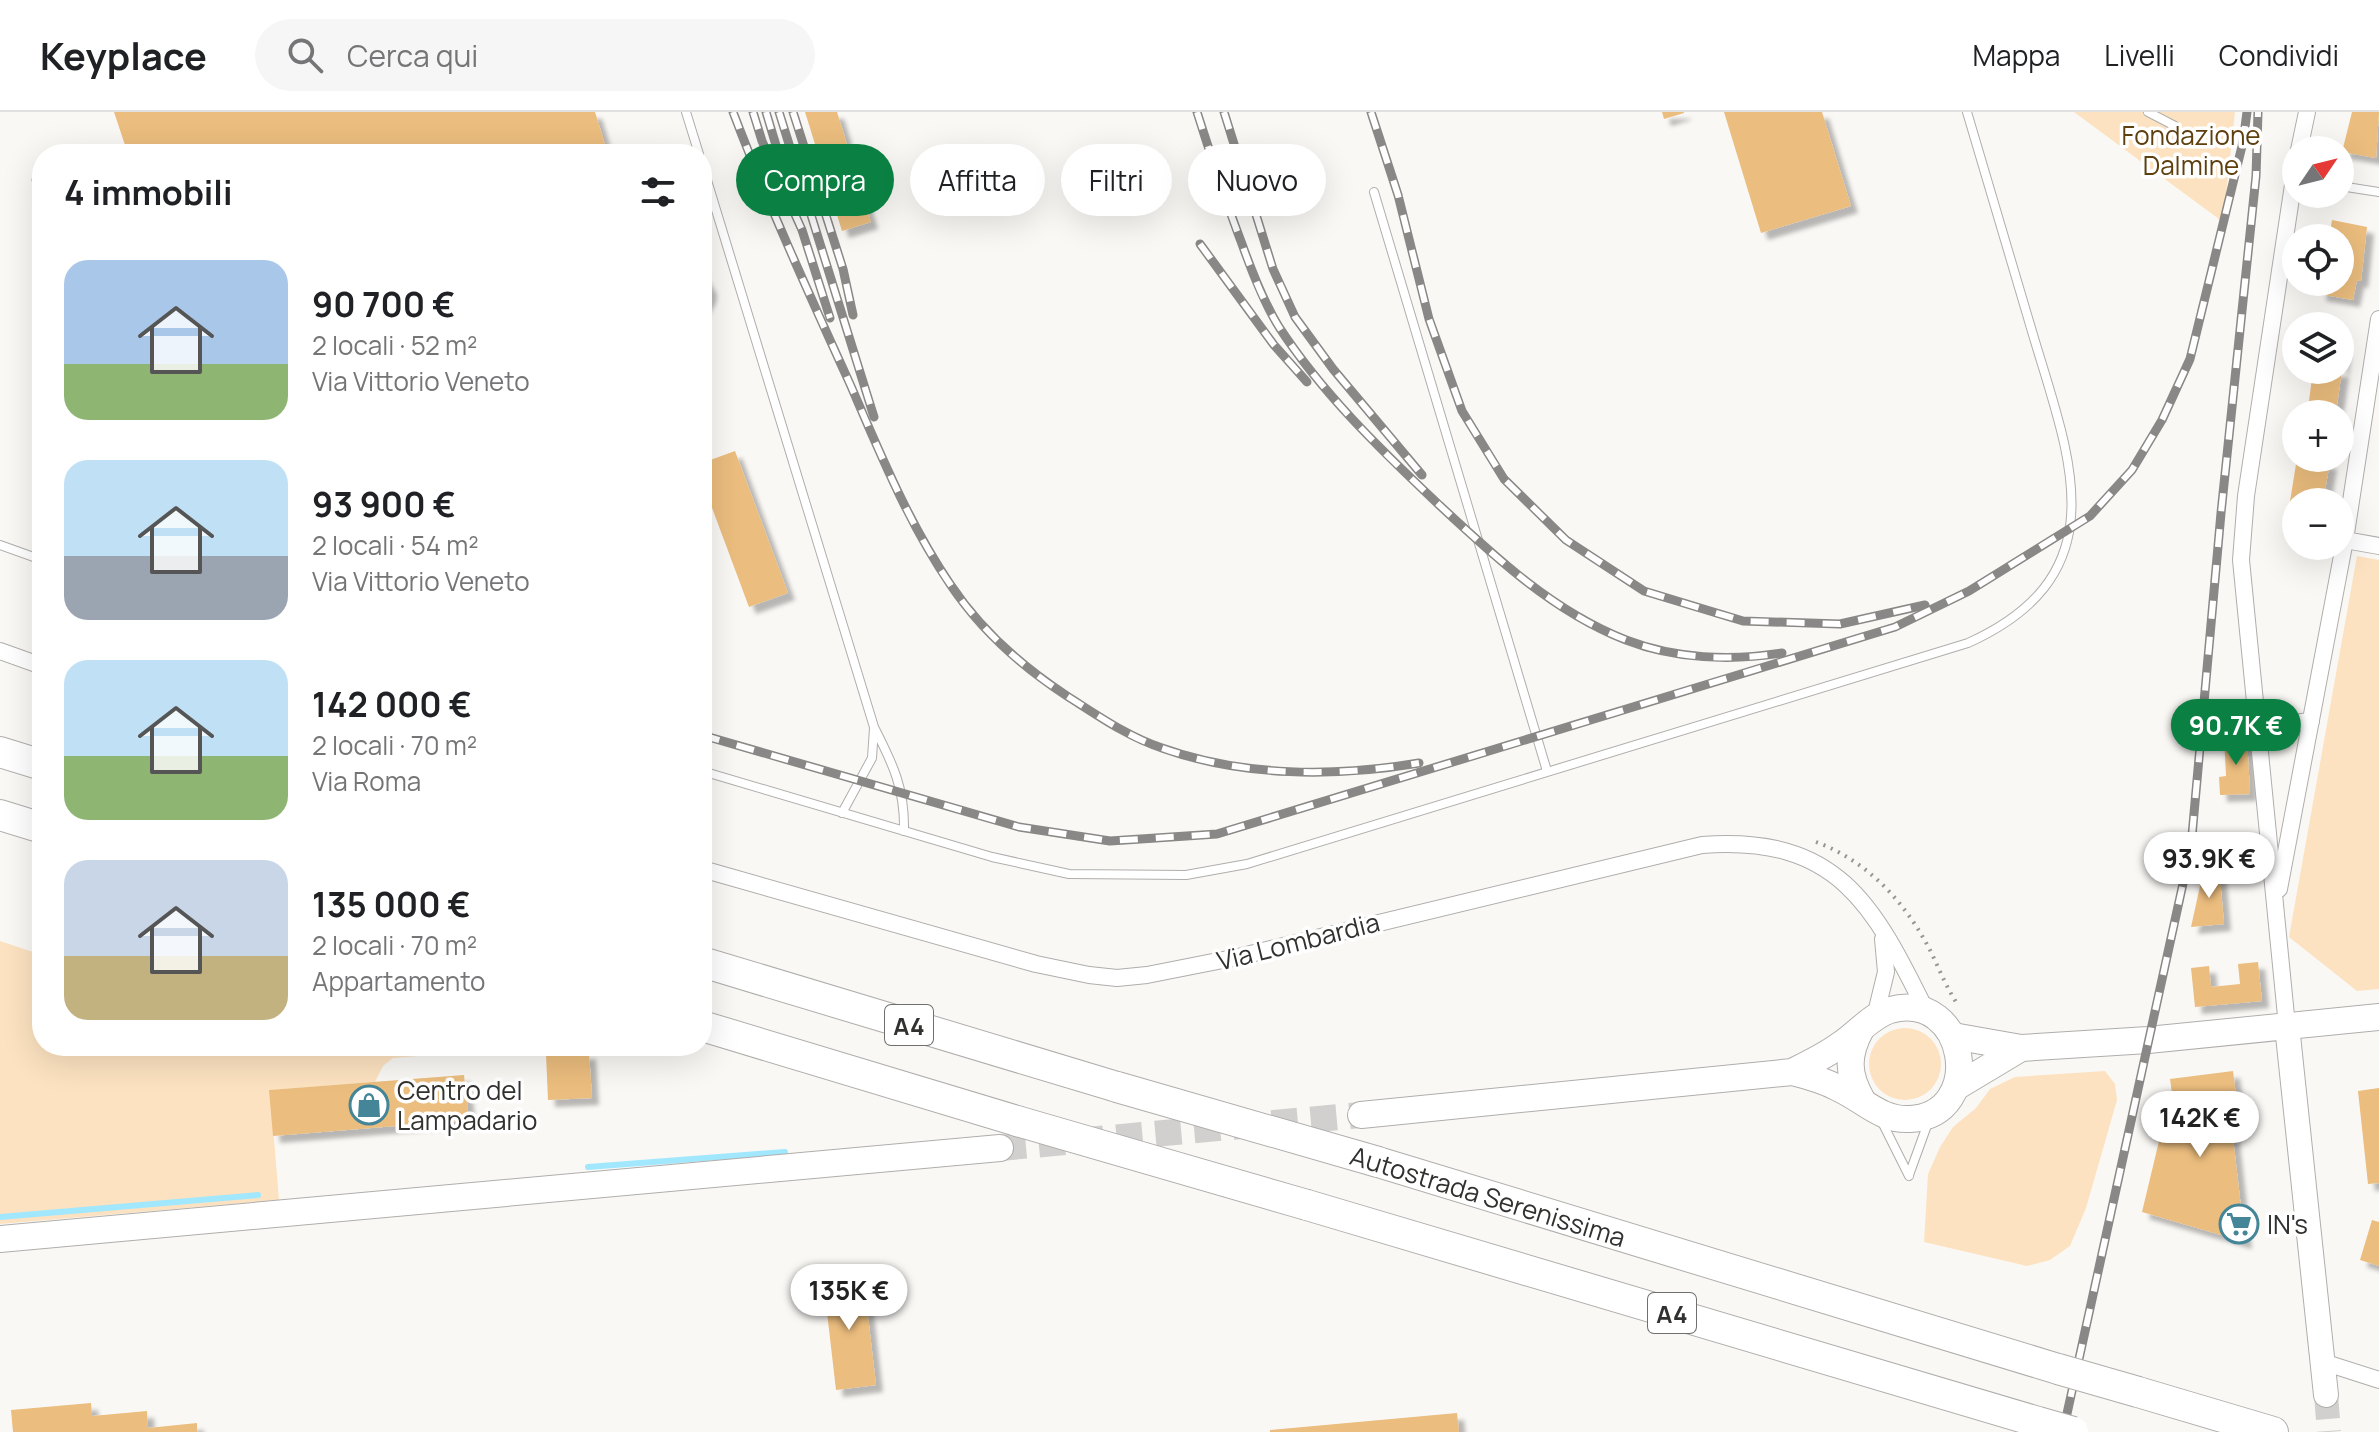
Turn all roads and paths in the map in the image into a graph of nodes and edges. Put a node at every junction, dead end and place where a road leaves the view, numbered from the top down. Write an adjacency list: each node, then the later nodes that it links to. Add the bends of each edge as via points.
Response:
1 (686, 112): 7 (lane)
2 (1967, 112): 27 (lane, via 2071,470 2070,529 2051,578 2010,621 1968,643)
3 (2148, 112): 5 (lane)
4 (2307, 112): 6 (street)
5 (2175, 126)
6 (2302, 136)
7 (696, 144)
8 (2354, 188): 10 (lane)
9 (1374, 192): 27 (lane)
10 (2379, 192)
11 (712, 197): 23 (lane)
12 (2290, 208): 24 (street, via 2243,530 2241,573)
13 (2379, 319): 14 (street)
14 (2353, 488)
15 (2354, 542): 17 (street)
16 (0, 545): 18 (lane)
17 (2379, 546)
18 (32, 556)
19 (2341, 560): 22 (street)
20 (0, 651): 21 (street)
21 (32, 662)
22 (2311, 721): 24 (street); 34 (street)
23 (874, 727): 29 (lane, via 872,758); 32 (lane, via 896,770 905,806)
24 (2257, 727): 34 (street)
25 (0, 752): 26 (highway)
26 (32, 762)
27 (1547, 771): 32 (lane, via 1247,864 1186,875 1069,874)
28 (712, 774): 29 (lane)
29 (842, 813): 32 (lane)
30 (0, 815): 31 (highway)
31 (32, 825)
32 (904, 831)
33 (712, 872): 35 (street, Via Lombardia, via 1036,964 1110,978 1238,957 1702,845 1751,843 1809,859 1857,894)
34 (2275, 909): 40 (street)
35 (1874, 919): 37 (street, Via Lombardia); 39 (street, Via Lombardia, via 1887,960)
36 (712, 965): 55 (highway, Autostrada Serenissima / A4, bridge)
37 (1927, 1013): 39 (main road, via 1891,1010); 42 (main road)
38 (2379, 1017): 40 (main road)
39 (1868, 1023): 44 (main road); 46 (main road, via 1852,1046 1849,1065 1853,1083)
40 (2287, 1026): 43 (main road); 51 (street)
41 (712, 1029): 54 (highway, A4, bridge)
42 (1953, 1036): 43 (main road); 45 (main road, via 1960,1061)
43 (2021, 1048): 45 (main road)
44 (1792, 1072): 46 (main road, via 1821,1080); 48 (main road)
45 (1956, 1087): 47 (main road)
46 (1869, 1106): 47 (main road, via 1894,1119); 47 (lane, via 1909,1176)
47 (1931, 1114)
48 (1361, 1115)
49 (1000, 1148): 50 (main road)
50 (0, 1239)
51 (2323, 1362): 52 (street); 53 (street)
52 (2379, 1380)
53 (2326, 1395)
54 (2073, 1432)
55 (2273, 1432)

